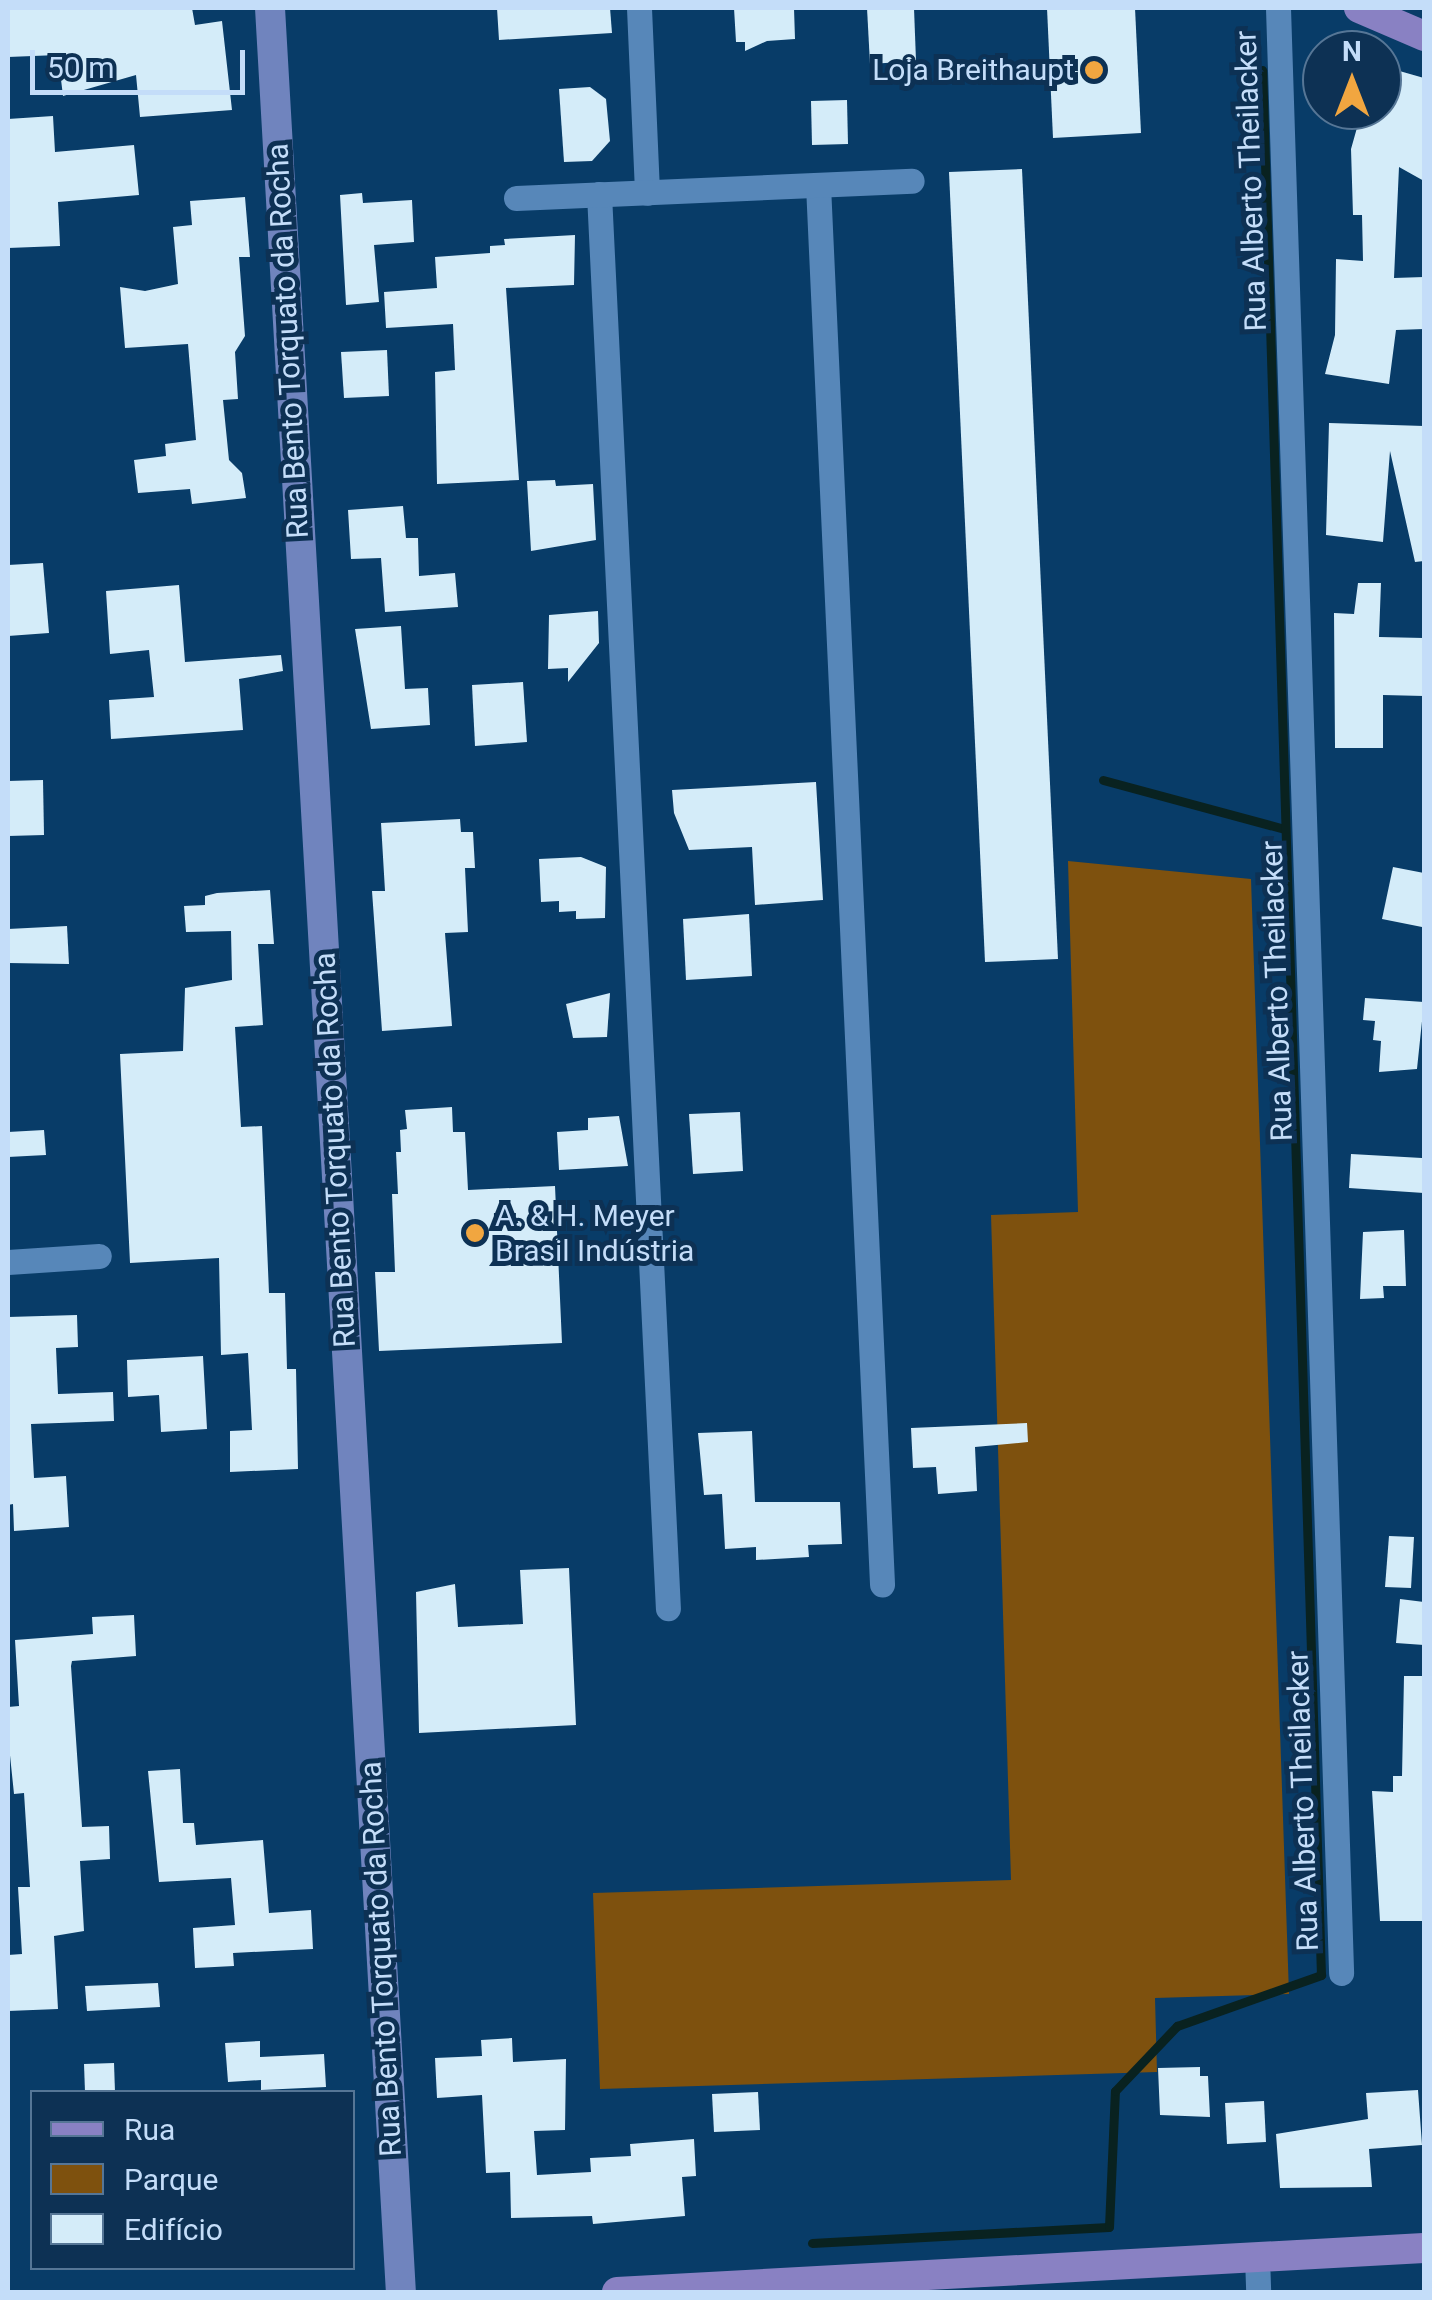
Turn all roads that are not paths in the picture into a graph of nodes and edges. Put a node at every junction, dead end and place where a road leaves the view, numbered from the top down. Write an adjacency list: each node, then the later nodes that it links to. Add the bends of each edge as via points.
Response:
1 (270, 8): 18 (street, Rua Bento Torquato da Rocha)
2 (639, 8): 8 (street)
3 (1278, 8): 15 (street, Rua Alberto Theilacker)
4 (1359, 8): 5 (main road)
5 (1424, 36)
6 (912, 181): 7 (street)
7 (818, 185): 8 (street); 13 (street)
8 (647, 192): 9 (street)
9 (599, 194): 10 (street); 14 (street)
10 (516, 198)
11 (99, 1256): 12 (street)
12 (8, 1262)
13 (882, 1585)
14 (668, 1608)
15 (1341, 1972)
16 (1424, 2248): 17 (main road)
17 (1257, 2257): 19 (main road); 20 (street)
18 (401, 2292)
19 (617, 2292)
20 (1258, 2292)

